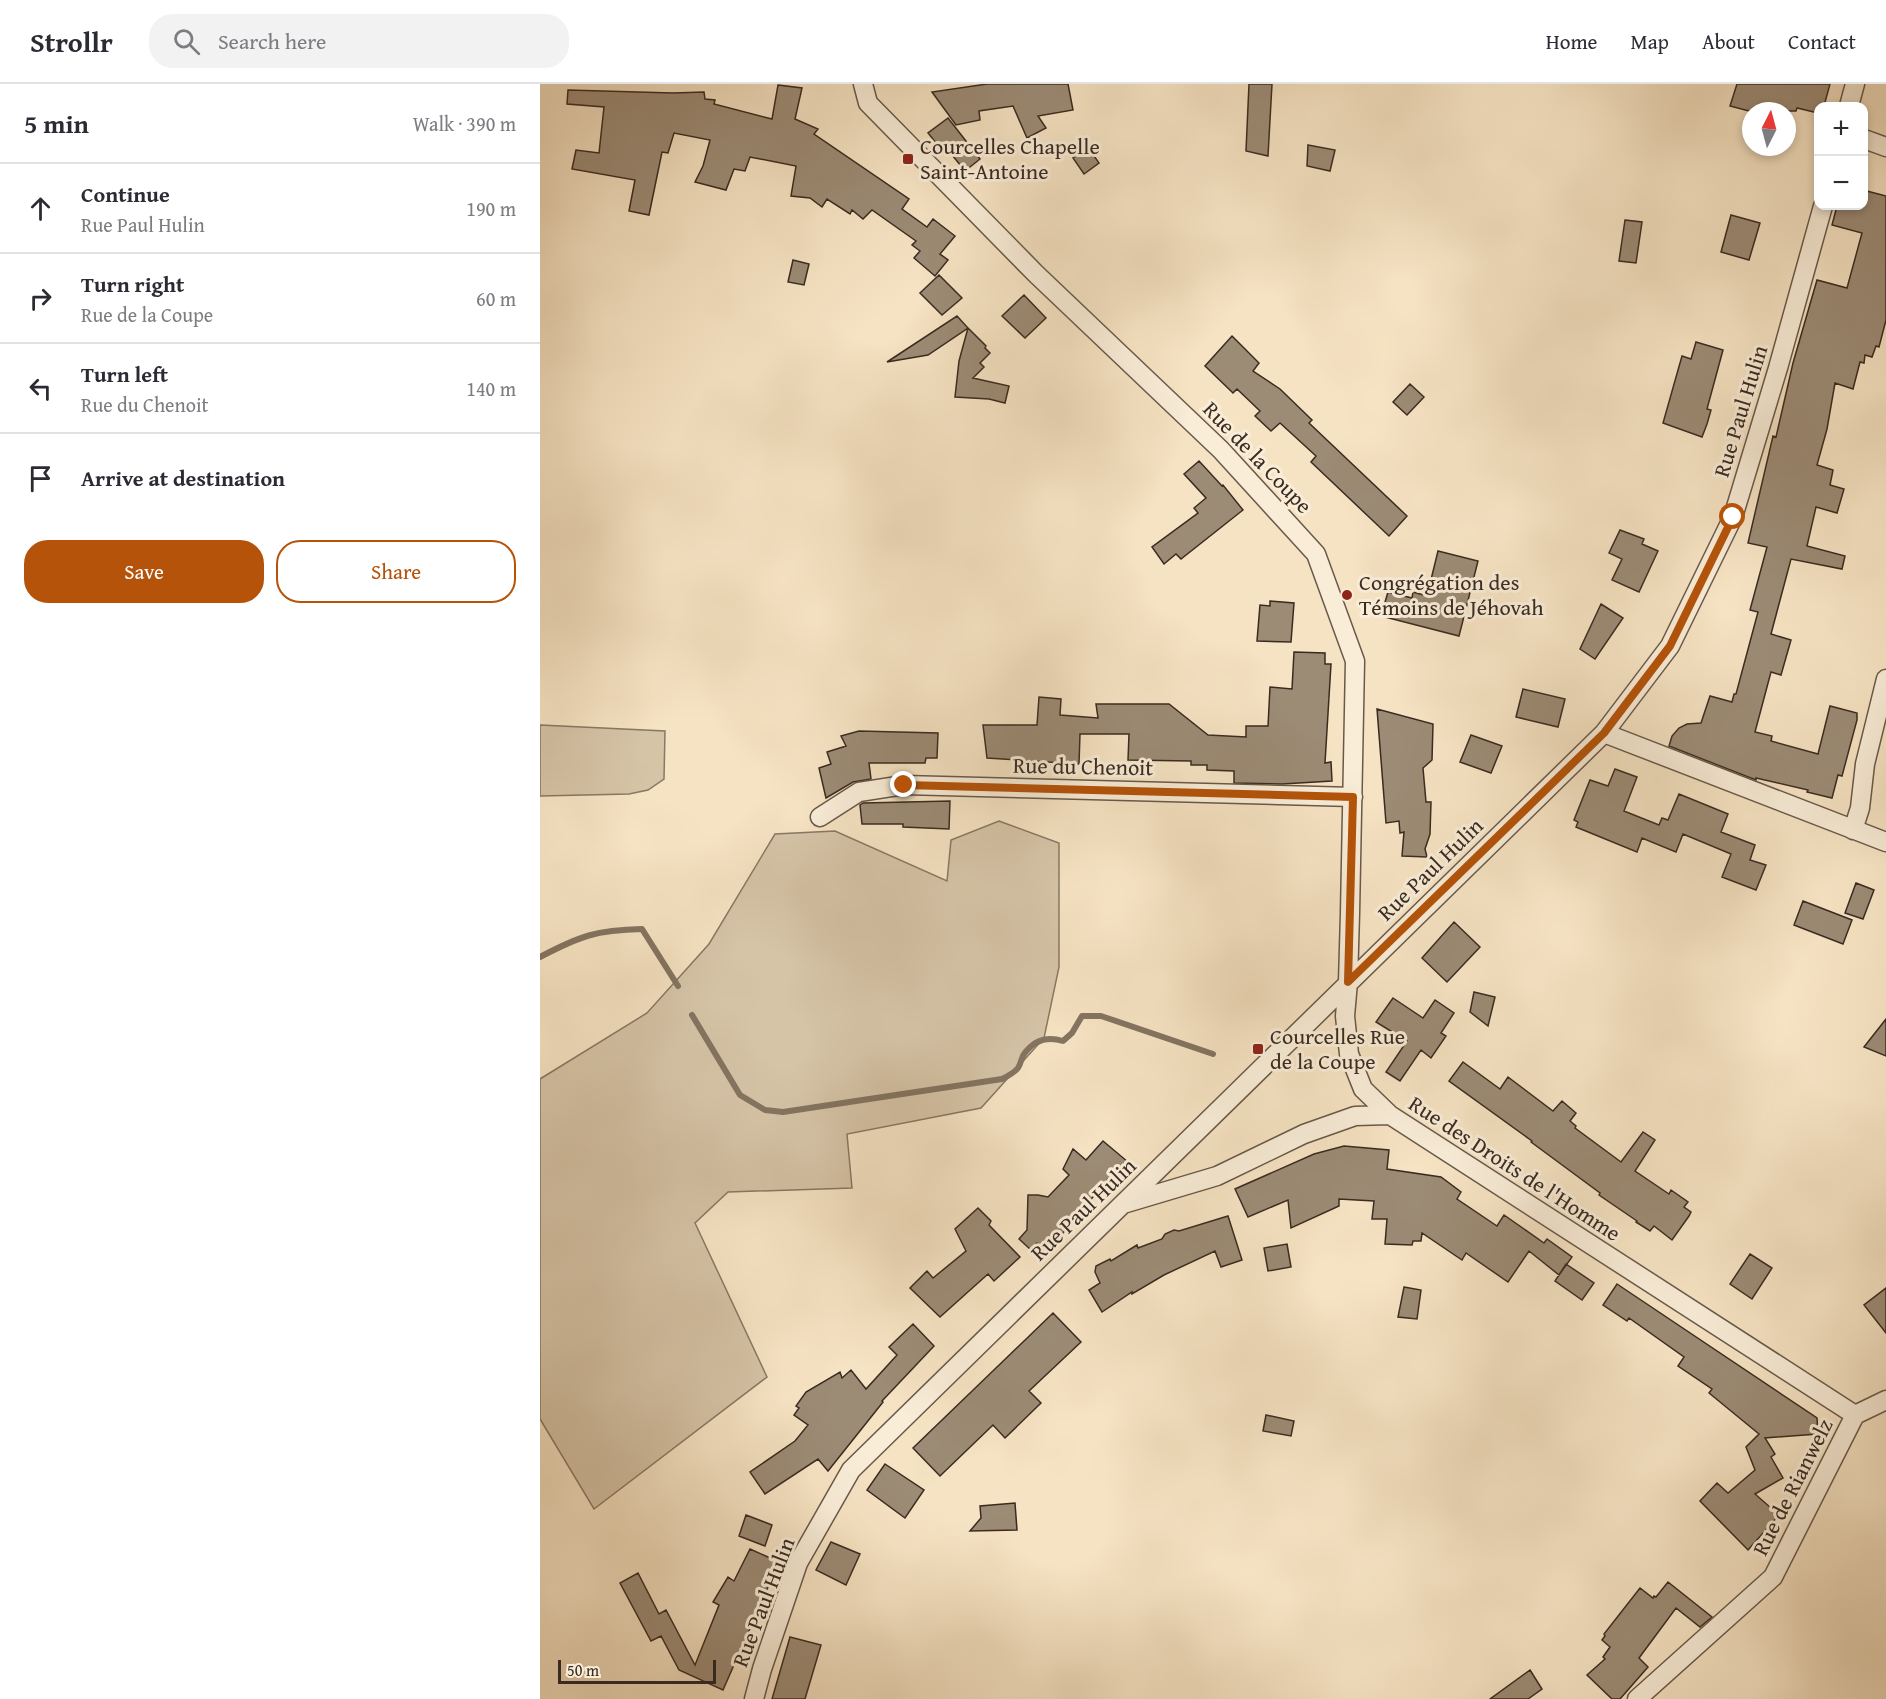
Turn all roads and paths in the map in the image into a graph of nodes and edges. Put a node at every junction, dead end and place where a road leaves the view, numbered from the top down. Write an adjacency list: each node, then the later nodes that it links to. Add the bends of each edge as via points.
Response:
1 (863, 84): 9 (street, Rue de la Coupe, via 868,104 1036,274 1221,450 1316,554 1355,661)
2 (1854, 84): 3 (street)
3 (1850, 102)
4 (1868, 141): 5 (street)
5 (1886, 147)
6 (1821, 210): 8 (street, Rue Paul Hulin, via 1733,517 1670,646)
7 (1886, 679): 11 (street, via 1864,764 1860,808)
8 (1604, 733): 11 (street); 13 (street, Rue Paul Hulin)
9 (1353, 797): 10 (street, Rue du Chenoit, via 904,785 859,792); 13 (street, Rue de la Coupe)
10 (820, 817)
11 (1853, 830): 12 (street)
12 (1886, 842)
13 (1348, 982): 14 (street, Rue de la Coupe, via 1345,1016 1349,1054 1363,1089); 15 (street, Rue Paul Hulin)
14 (1390, 1115): 15 (street, Rue des Droits de l'Homme, via 1355,1116 1304,1134 1217,1176); 17 (street, Rue des Droits de l'Homme)
15 (1121, 1205): 18 (street, Rue Paul Hulin, via 851,1470 798,1563)
16 (1886, 1400): 17 (street, Rue de Rianwelz)
17 (1855, 1415): 19 (street, Rue de Rianwelz, via 1773,1577)
18 (754, 1699)
19 (1637, 1699)

